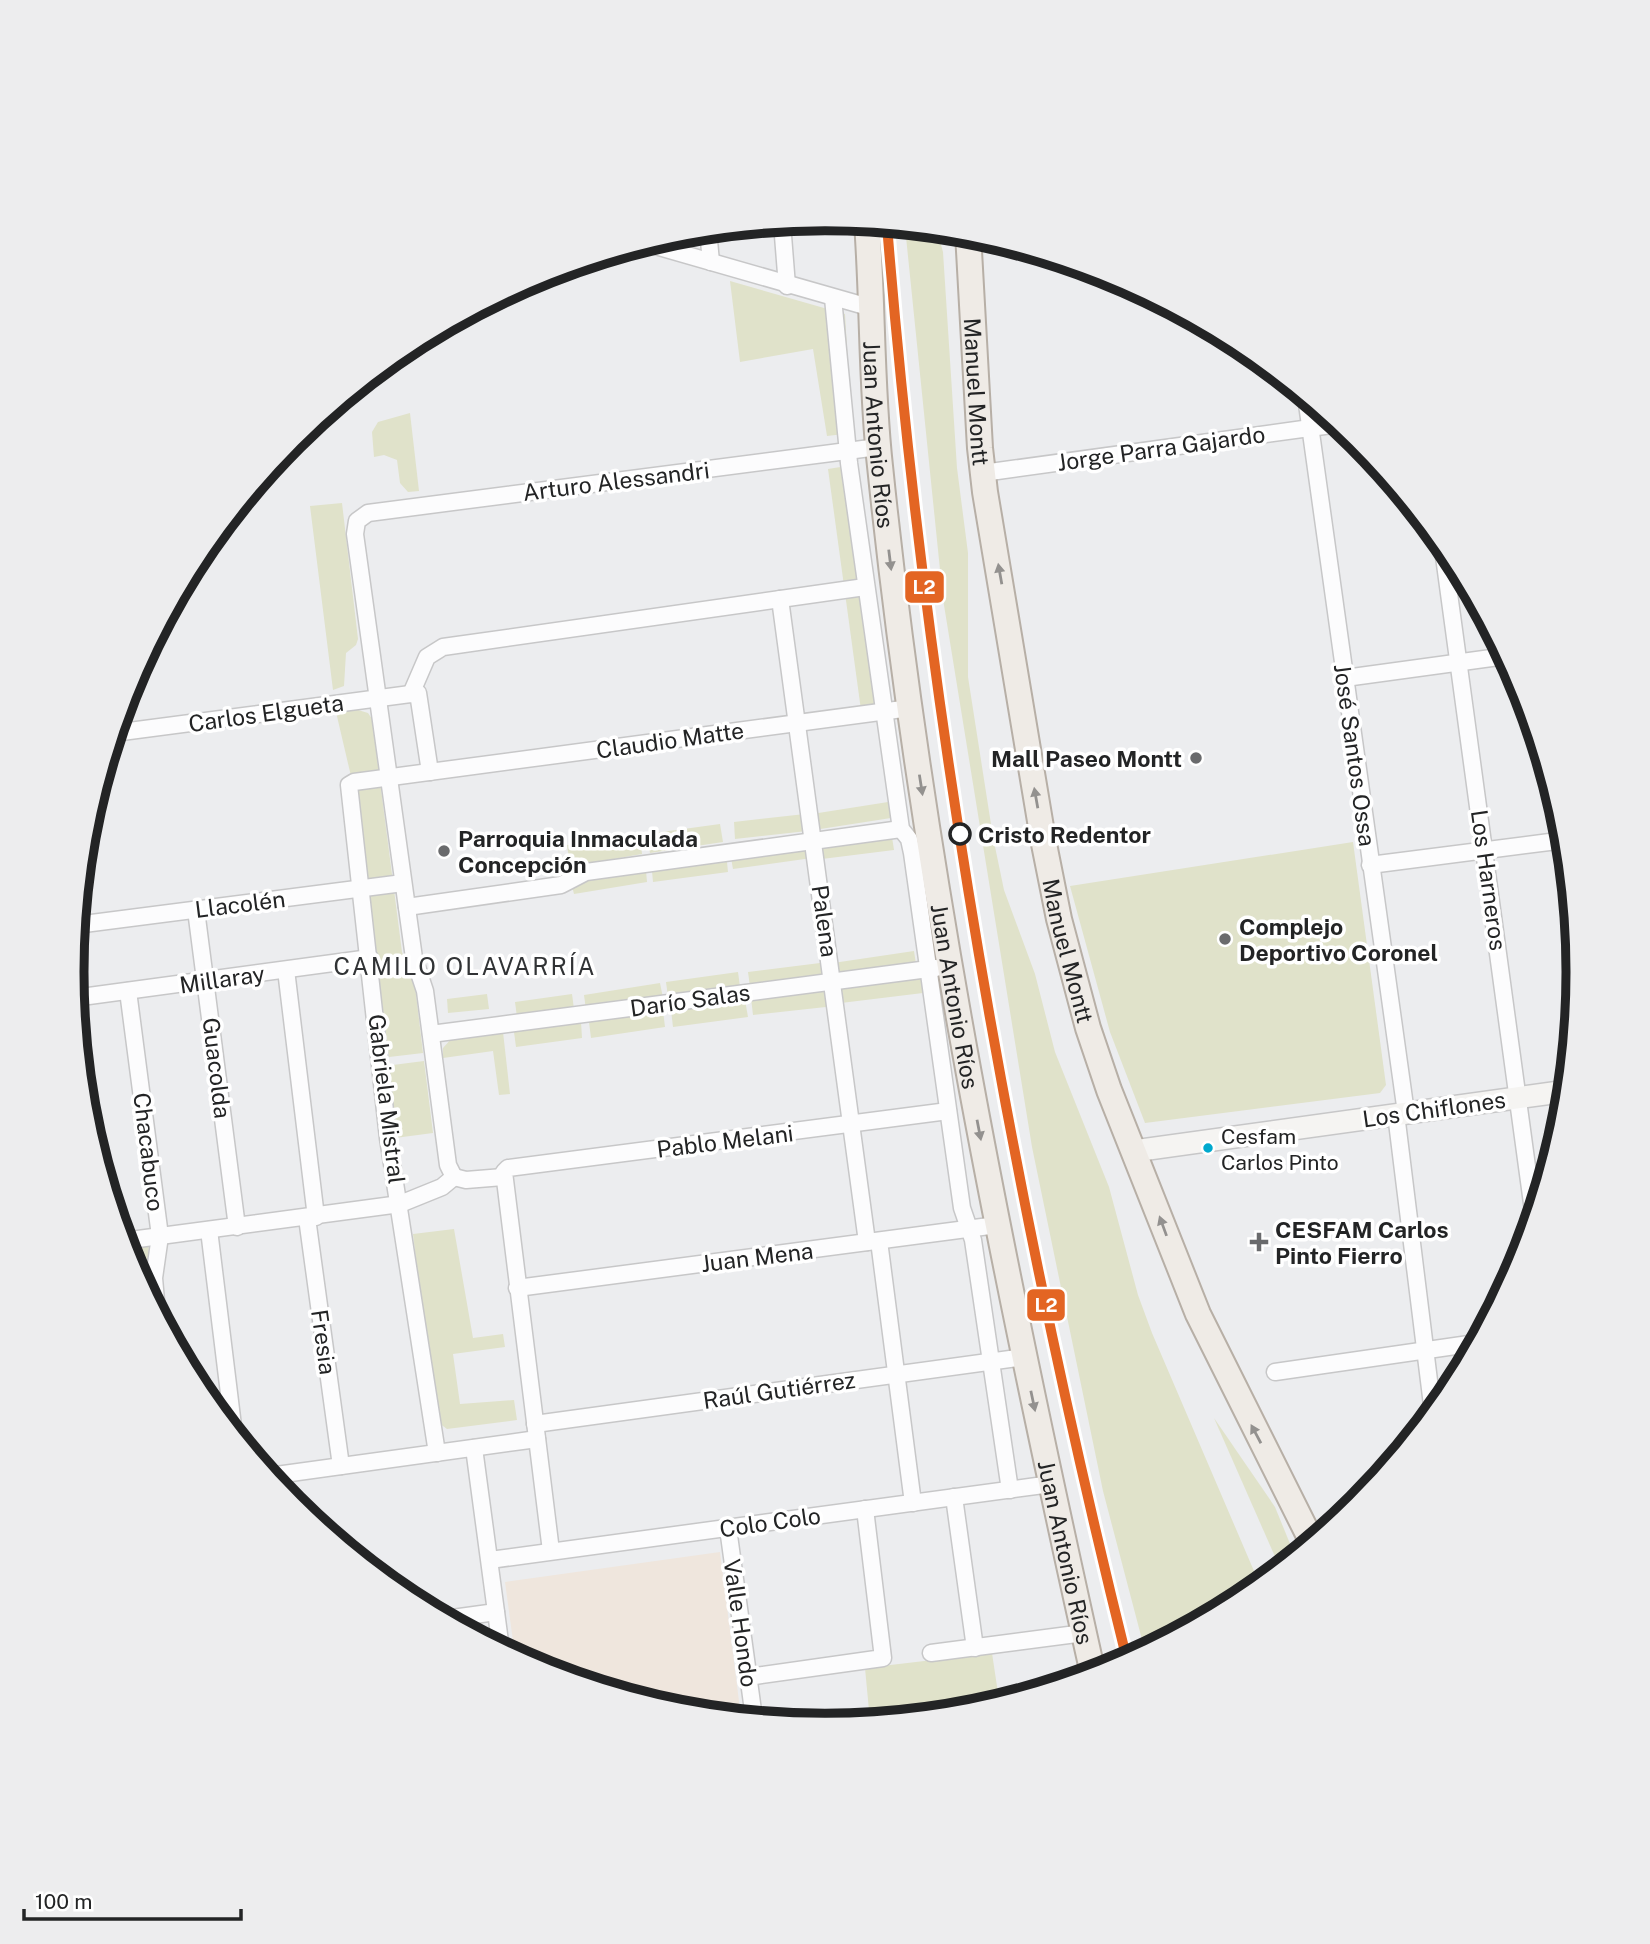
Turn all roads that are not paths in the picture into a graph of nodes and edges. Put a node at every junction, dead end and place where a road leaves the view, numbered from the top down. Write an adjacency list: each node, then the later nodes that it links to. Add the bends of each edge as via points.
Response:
1 (783, 233): 7 (street)
2 (868, 233): 9 (main road, Juan Antonio Ríos)
3 (709, 240): 6 (street)
4 (969, 245): 15 (main road, Manuel Montt)
5 (665, 249): 6 (street, Juan Antonio Ríos)
6 (711, 262): 7 (street, Juan Antonio Ríos)
7 (787, 286): 8 (street, Juan Antonio Ríos)
8 (832, 298): 9 (street, Juan Antonio Ríos); 14 (street)
9 (872, 308): 13 (main road, Juan Antonio Ríos)
10 (1308, 410): 12 (street, José Santos Ossa)
11 (1326, 426): 12 (street, Jorge Parra Gajardo)
12 (1310, 428): 15 (street, Jorge Parra Gajardo); 21 (street, José Santos Ossa)
13 (878, 447): 14 (street, Arturo Alessandri); 24 (main road, Juan Antonio Ríos, one-way to 24)
14 (847, 450): 17 (street); 23 (street, Arturo Alessandri, via 368,513 357,521 355,534)
15 (983, 473): 53 (main road, Manuel Montt, one-way to 15, via 1098,1060 1059,919)
16 (1446, 567): 20 (street, Los Harneros)
17 (865, 587): 18 (street); 25 (street)
18 (780, 599): 22 (street, via 443,647 427,657); 26 (street, Palena)
19 (1496, 657): 20 (street)
20 (1459, 663): 21 (street); 33 (street, Los Harneros)
21 (1345, 678): 34 (street, José Santos Ossa)
22 (415, 693): 23 (street, Carlos Elgueta); 28 (street)
23 (376, 698): 27 (street, Carlos Elgueta); 29 (street)
24 (909, 708): 25 (street, Claudio Matte); 41 (main road, Juan Antonio Ríos, one-way to 41)
25 (884, 712): 26 (street, Claudio Matte); 30 (street)
26 (797, 723): 28 (street, Claudio Matte); 31 (street, Palena)
27 (124, 732)
28 (430, 772): 29 (street, Claudio Matte)
29 (388, 778): 35 (street); 36 (street, Gabriela Mistral, via 354,782 348,787)
30 (901, 829): 31 (street); 41 (street, via 909,839)
31 (813, 839): 37 (street, via 586,872 561,886); 44 (street, Palena)
32 (1554, 841): 33 (street)
33 (1485, 850): 34 (street); 49 (street, Los Harneros)
34 (1370, 866): 51 (street, José Santos Ossa)
35 (403, 883): 36 (street, Llacolén); 37 (street)
36 (361, 888): 38 (street, Llacolén); 40 (street, Gabriela Mistral)
37 (407, 907): 47 (street)
38 (196, 910): 39 (street, Llacolén); 43 (street, Guacolda)
39 (86, 924)
40 (370, 958): 42 (street, Millaray); 57 (street, Gabriela Mistral, via 381,1080)
41 (938, 967): 44 (street, Darío Salas); 50 (street); 59 (main road, Juan Antonio Ríos, one-way to 59)
42 (286, 970): 43 (street, Millaray); 58 (street, Fresia)
43 (205, 981): 45 (street, Millaray); 60 (street, Guacolda)
44 (833, 981): 47 (street, Darío Salas); 52 (street, Palena)
45 (128, 991): 46 (street, Millaray); 63 (street, Chacabuco)
46 (85, 997)
47 (430, 1034): 55 (street, via 448,1165)
48 (1556, 1092): 49 (street, Los Chiflones)
49 (1519, 1097): 51 (street, Los Chiflones); 56 (street, Los Harneros)
50 (948, 1111): 52 (street, Pablo Melani); 61 (street)
51 (1401, 1114): 53 (street, Los Chiflones); 69 (street, José Santos Ossa)
52 (852, 1124): 54 (street, Pablo Melani, via 508,1168); 65 (street, Palena)
53 (1134, 1151): 87 (main road, Manuel Montt, one-way to 53, via 1214,1350)
54 (504, 1174): 55 (street, Pablo Melani, via 466,1181); 66 (street)
55 (454, 1177): 57 (street, via 442,1187)
56 (1531, 1196)
57 (400, 1204): 58 (street); 78 (street, Gabriela Mistral)
58 (312, 1217): 60 (street); 79 (street, Fresia)
59 (997, 1226): 61 (street, Juan Mena); 70 (main road, Juan Antonio Ríos)
60 (237, 1227): 62 (street)
61 (968, 1229): 65 (street, Juan Mena); 71 (street)
62 (209, 1230): 63 (street); 75 (street)
63 (160, 1236): 64 (street); 67 (street, Chacabuco)
64 (134, 1240)
65 (873, 1242): 66 (street, Juan Mena); 73 (street, Palena)
66 (517, 1288): 76 (street)
67 (155, 1289)
68 (1466, 1345): 69 (street)
69 (1425, 1351): 72 (street); 74 (street, José Santos Ossa)
70 (1024, 1357): 71 (street, Raúl Gutiérrez); 81 (main road, Juan Antonio Ríos, one-way to 81)
71 (991, 1361): 73 (street, Raúl Gutiérrez); 82 (street)
72 (1275, 1371)
73 (896, 1375): 76 (street, Raúl Gutiérrez); 84 (street, Palena)
74 (1431, 1398)
75 (232, 1416)
76 (536, 1431): 77 (street, Raúl Gutiérrez); 88 (street)
77 (474, 1448): 78 (street, Raúl Gutiérrez); 89 (street)
78 (438, 1453): 79 (street, Raúl Gutiérrez)
79 (341, 1466): 80 (street, Raúl Gutiérrez)
80 (281, 1474)
81 (1051, 1484): 82 (street, Colo Colo); 92 (main road, Juan Antonio Ríos)
82 (1010, 1490): 83 (street, Colo Colo)
83 (954, 1497): 84 (street, Colo Colo); 94 (street)
84 (913, 1503): 85 (street, Colo Colo)
85 (864, 1509): 86 (street, Colo Colo); 97 (street, via 883,1658)
86 (728, 1528): 88 (street, Colo Colo); 97 (street, Valle Hondo)
87 (1308, 1534)
88 (551, 1551): 89 (street, Colo Colo)
89 (490, 1560): 90 (street)
90 (496, 1612): 91 (street); 93 (street)
91 (459, 1617)
92 (1084, 1633): 94 (street); 96 (main road, Juan Antonio Ríos)
93 (500, 1638)
94 (975, 1647): 95 (street)
95 (931, 1653)
96 (1091, 1664)
97 (748, 1677): 98 (street, Valle Hondo)
98 (753, 1709)

